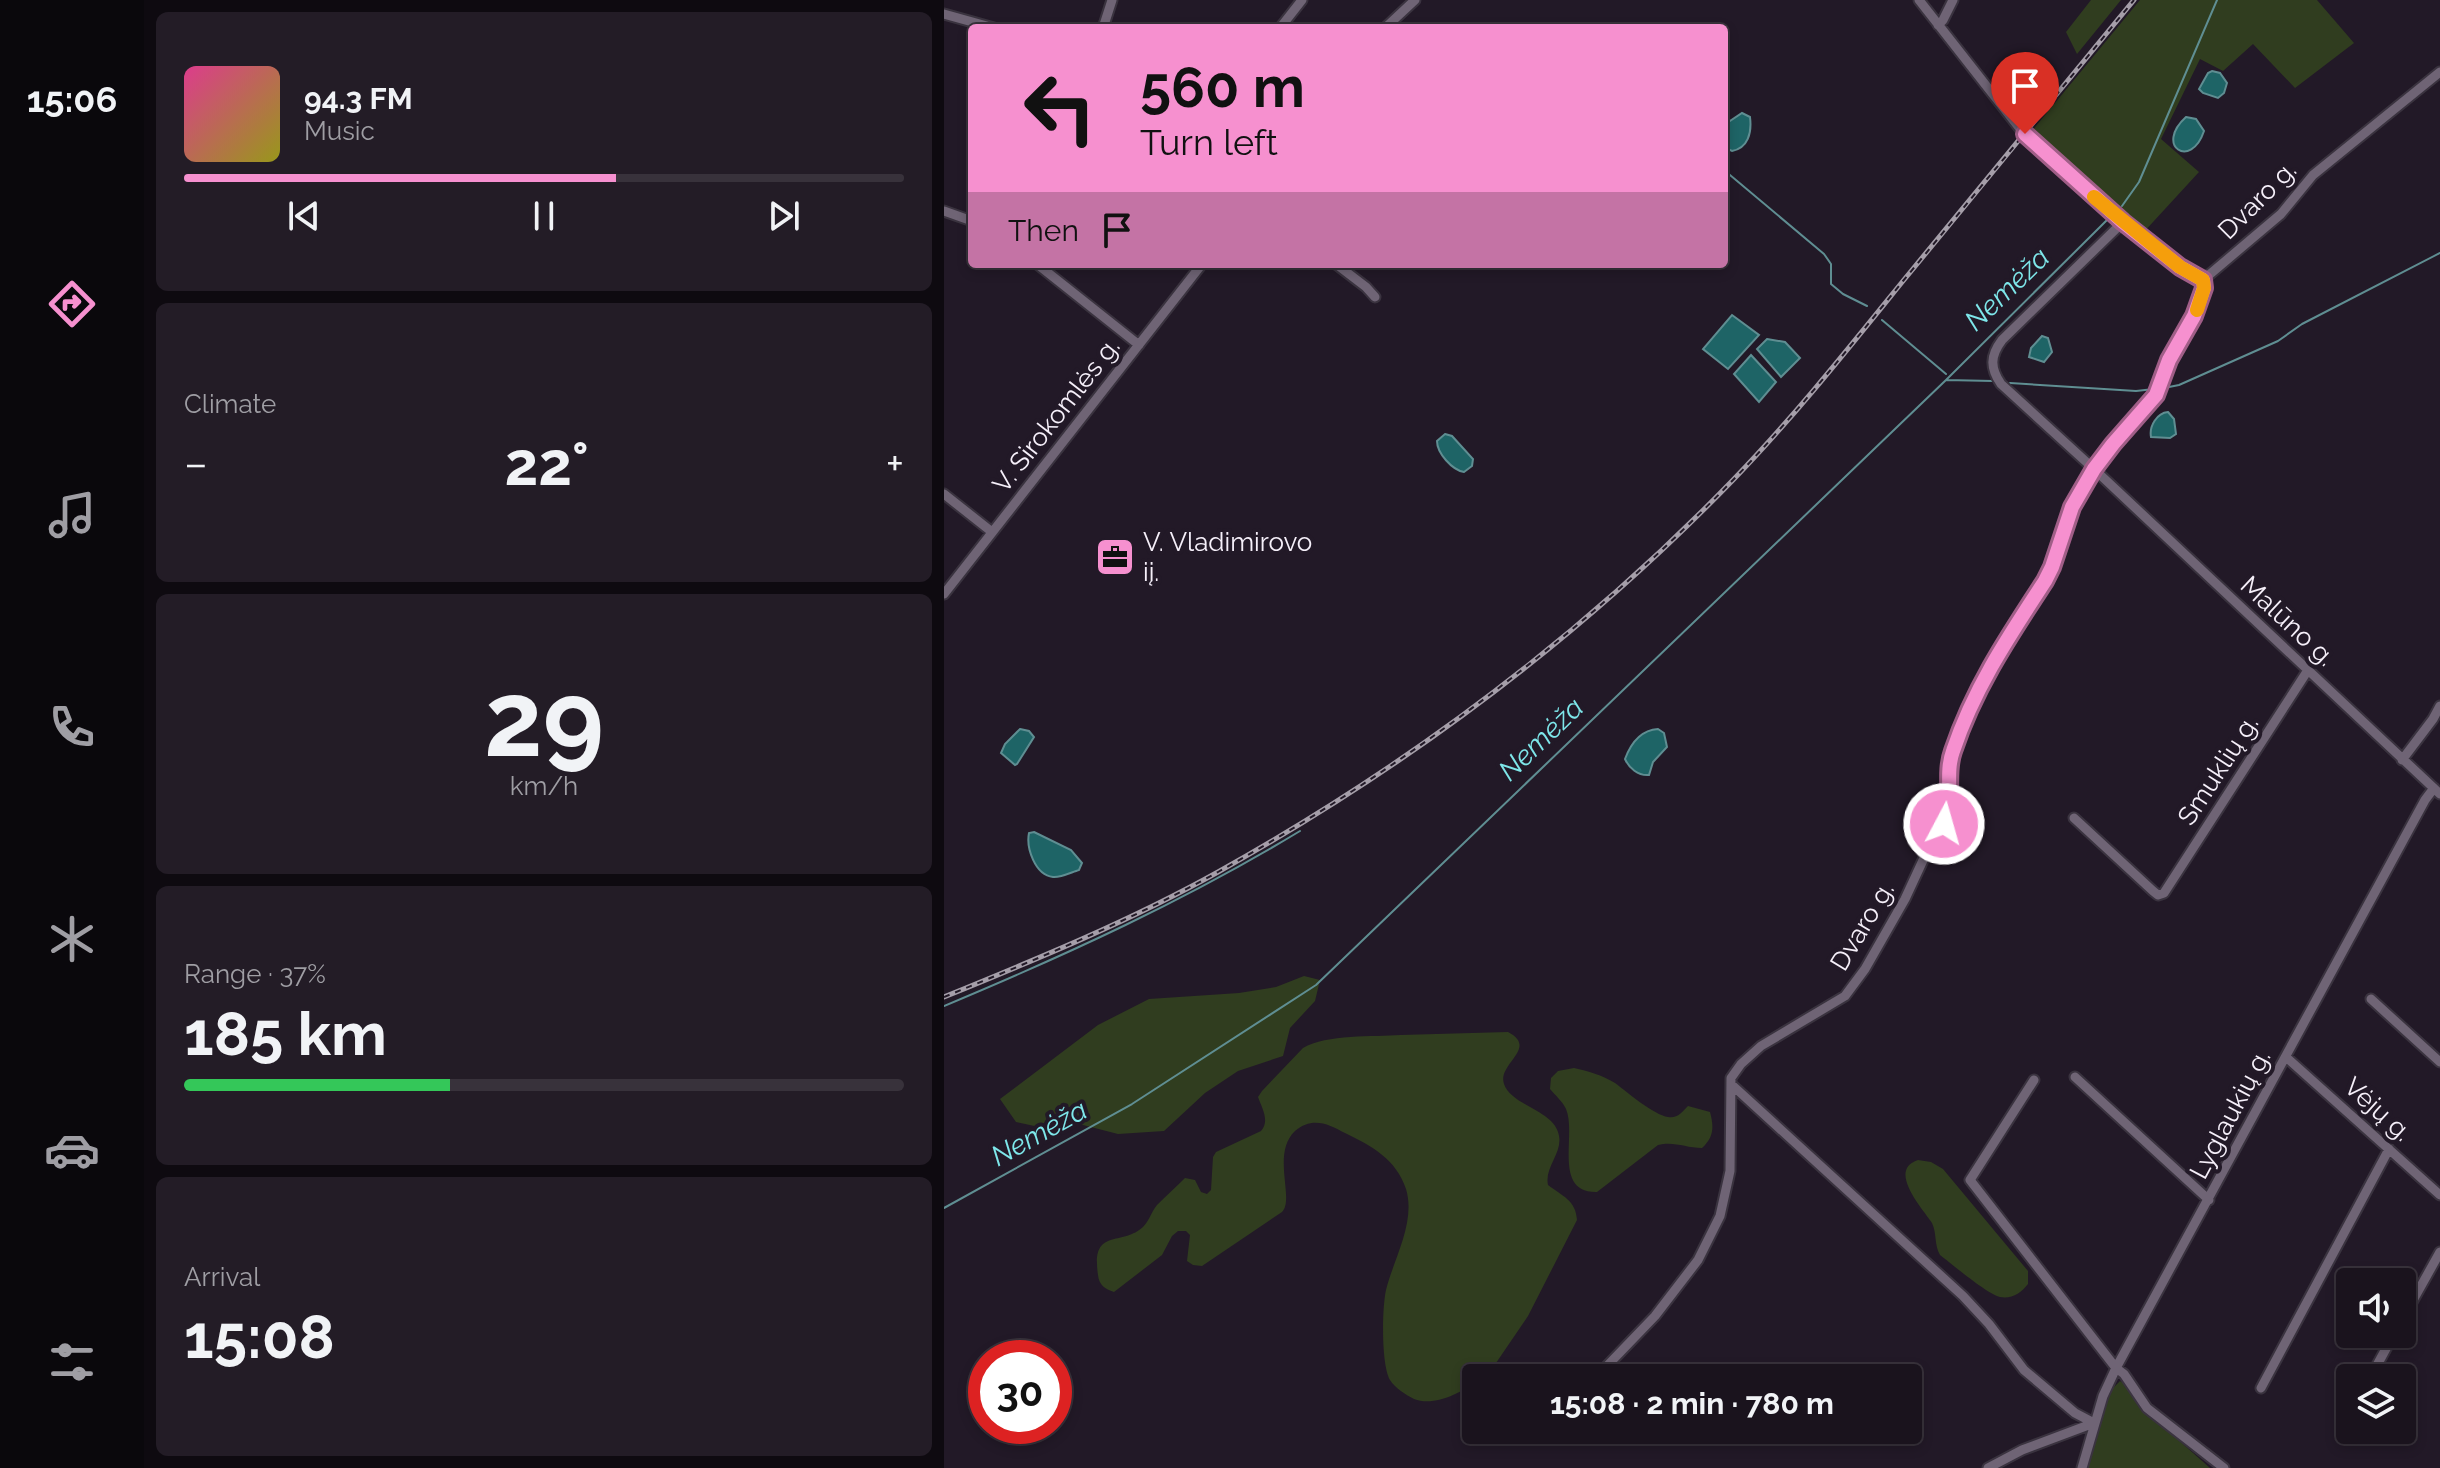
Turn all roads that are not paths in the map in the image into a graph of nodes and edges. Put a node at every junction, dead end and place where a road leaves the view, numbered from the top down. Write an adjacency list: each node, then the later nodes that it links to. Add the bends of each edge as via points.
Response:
1 (1112, 0): 8 (street)
2 (1302, 0): 9 (street)
3 (1415, 0): 10 (street)
4 (1919, 0): 11 (street)
5 (1953, 0): 11 (street)
6 (944, 14): 7 (street)
7 (980, 24)
8 (1104, 24)
9 (1283, 24)
10 (1389, 24)
11 (1938, 25): 15 (street, via 2021,130)
12 (2440, 72): 19 (street, Dvaro g., via 2313,175 2281,214)
13 (944, 211): 14 (street)
14 (968, 220)
15 (2123, 222): 19 (street); 22 (street, Malūno g., via 2002,340 1992,357 2001,384)
16 (1042, 268): 21 (street)
17 (1199, 268): 21 (street, V. Sirokomlės g.)
18 (1341, 268): 20 (street)
19 (2203, 280): 22 (street, Dvaro g., via 2194,316 2153,401)
20 (1375, 297)
21 (1139, 345): 24 (street, V. Sirokomlės g.)
22 (2094, 469): 26 (street, Malūno g.); 36 (street, Dvaro g., via 2072,507 2045,581 1977,690 1949,764 1948,816 1886,934 1845,996 1761,1046 1735,1070)
23 (944, 494): 24 (street)
24 (992, 532): 25 (street, V. Sirokomlės g.)
25 (944, 594)
26 (2308, 670): 28 (street, Malūno g.); 30 (street, Smuklių g., via 2164,893 2153,891)
27 (2440, 706): 28 (street)
28 (2402, 760): 29 (street, Malūno g.)
29 (2437, 791): 32 (street, Lyglaukių g., via 2418,813)
30 (2074, 818)
31 (2371, 999): 33 (street)
32 (2286, 1057): 37 (street, Vėjų g.); 39 (street, Lyglaukių g.)
33 (2440, 1062)
34 (2075, 1077): 39 (street)
35 (2034, 1080): 43 (street, via 1970,1180)
36 (1732, 1085): 42 (street, via 1730,1171 1720,1216 1698,1260 1646,1327); 45 (street, via 1963,1296 2024,1370)
37 (2389, 1149): 38 (street, Vėjų g.); 44 (street)
38 (2440, 1195)
39 (2209, 1200): 43 (street, Lyglaukių g.)
40 (2440, 1252): 41 (street)
41 (2416, 1295)
42 (1609, 1364)
43 (2116, 1368): 45 (street, Lyglaukių g.); 48 (street, via 2147,1408)
44 (2261, 1388)
45 (2094, 1423): 46 (street); 47 (street, Lyglaukių g.)
46 (1988, 1468)
47 (2082, 1468)
48 (2224, 1468)

